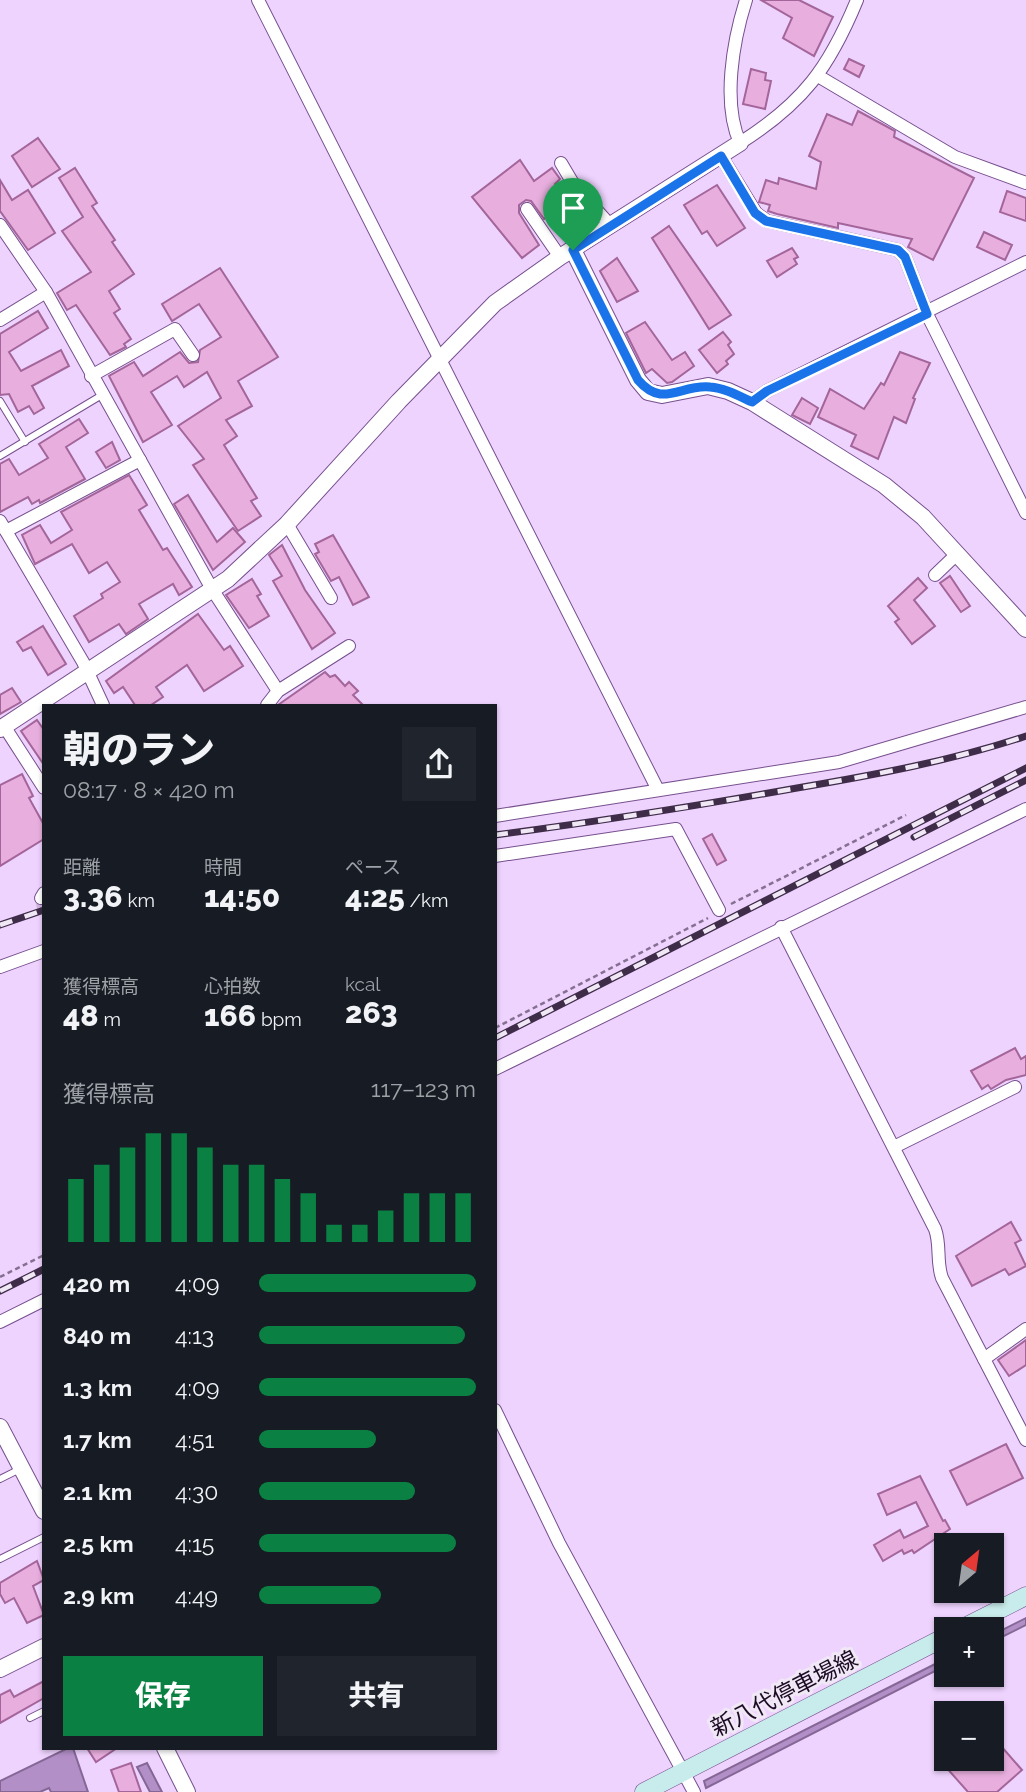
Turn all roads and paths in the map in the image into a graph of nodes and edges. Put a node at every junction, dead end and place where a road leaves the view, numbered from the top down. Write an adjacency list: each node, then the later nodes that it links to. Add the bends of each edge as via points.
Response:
1 (258, 0): 18 (street)
2 (746, 0): 5 (street, via 733,74 733,128)
3 (857, 0): 4 (street)
4 (818, 76): 5 (street, via 769,125); 8 (street, via 955,157)
5 (740, 143): 6 (street)
6 (721, 156): 11 (street); 15 (street, via 755,213 766,221 898,250)
7 (561, 163): 11 (street)
8 (1026, 183)
9 (527, 209): 12 (street)
10 (0, 225): 14 (street)
11 (610, 225): 12 (street)
12 (567, 253): 18 (street, via 495,303); 22 (street, via 648,392 662,395 708,386)
13 (1026, 262): 15 (street)
14 (46, 292): 16 (street); 19 (street)
15 (927, 314): 22 (street); 26 (street)
16 (0, 320)
17 (192, 355): 19 (street, via 174,329)
18 (440, 358): 27 (street); 42 (street)
19 (91, 376): 20 (street)
20 (102, 395): 23 (lane); 25 (street)
21 (0, 401): 23 (lane)
22 (752, 402): 29 (street, via 905,499)
23 (25, 442): 24 (lane)
24 (0, 456)
25 (139, 460): 28 (street); 31 (street)
26 (1026, 513)
27 (287, 524): 31 (street); 32 (street)
28 (3, 526): 35 (street)
29 (958, 553): 30 (street); 33 (street)
30 (935, 575)
31 (212, 589): 35 (street); 36 (street)
32 (331, 598)
33 (1026, 629)
34 (349, 646): 36 (street)
35 (88, 673): 37 (street); 40 (street)
36 (278, 691): 38 (street)
37 (103, 704)
38 (268, 704)
39 (1026, 707): 42 (street, via 839,762)
40 (2, 728): 41 (street)
41 (42, 785)
42 (657, 790): 45 (street)
43 (1026, 809): 48 (street)
44 (906, 815): 47 (path)
45 (497, 816)
46 (497, 856): 47 (street, via 676,829)
47 (719, 909): 51 (path)
48 (781, 927): 52 (street); 54 (street)
49 (42, 952): 50 (street)
50 (0, 967)
51 (497, 1027)
52 (497, 1068)
53 (1015, 1087): 54 (street)
54 (894, 1147): 60 (street, via 935,1228 942,1278)
55 (42, 1256): 56 (path)
56 (0, 1277)
57 (42, 1301): 58 (street)
58 (0, 1322)
59 (1026, 1329): 60 (street)
60 (984, 1359): 63 (street)
61 (497, 1414): 77 (street, via 559,1543)
62 (0, 1427): 64 (street)
63 (1026, 1440)
64 (22, 1468): 65 (lane); 66 (street)
65 (0, 1479)
66 (42, 1507)
67 (42, 1538): 68 (lane)
68 (0, 1559)
69 (1026, 1595): 70 (main road)
70 (984, 1617)
71 (934, 1643): 77 (main road, 新八代停車場線)
72 (42, 1648): 73 (street)
73 (0, 1670)
74 (42, 1711): 75 (lane)
75 (30, 1718)
76 (166, 1750): 78 (street)
77 (683, 1773): 79 (main road, 新八代停車場線); 80 (street)
78 (187, 1792)
79 (644, 1792)
80 (694, 1792)

